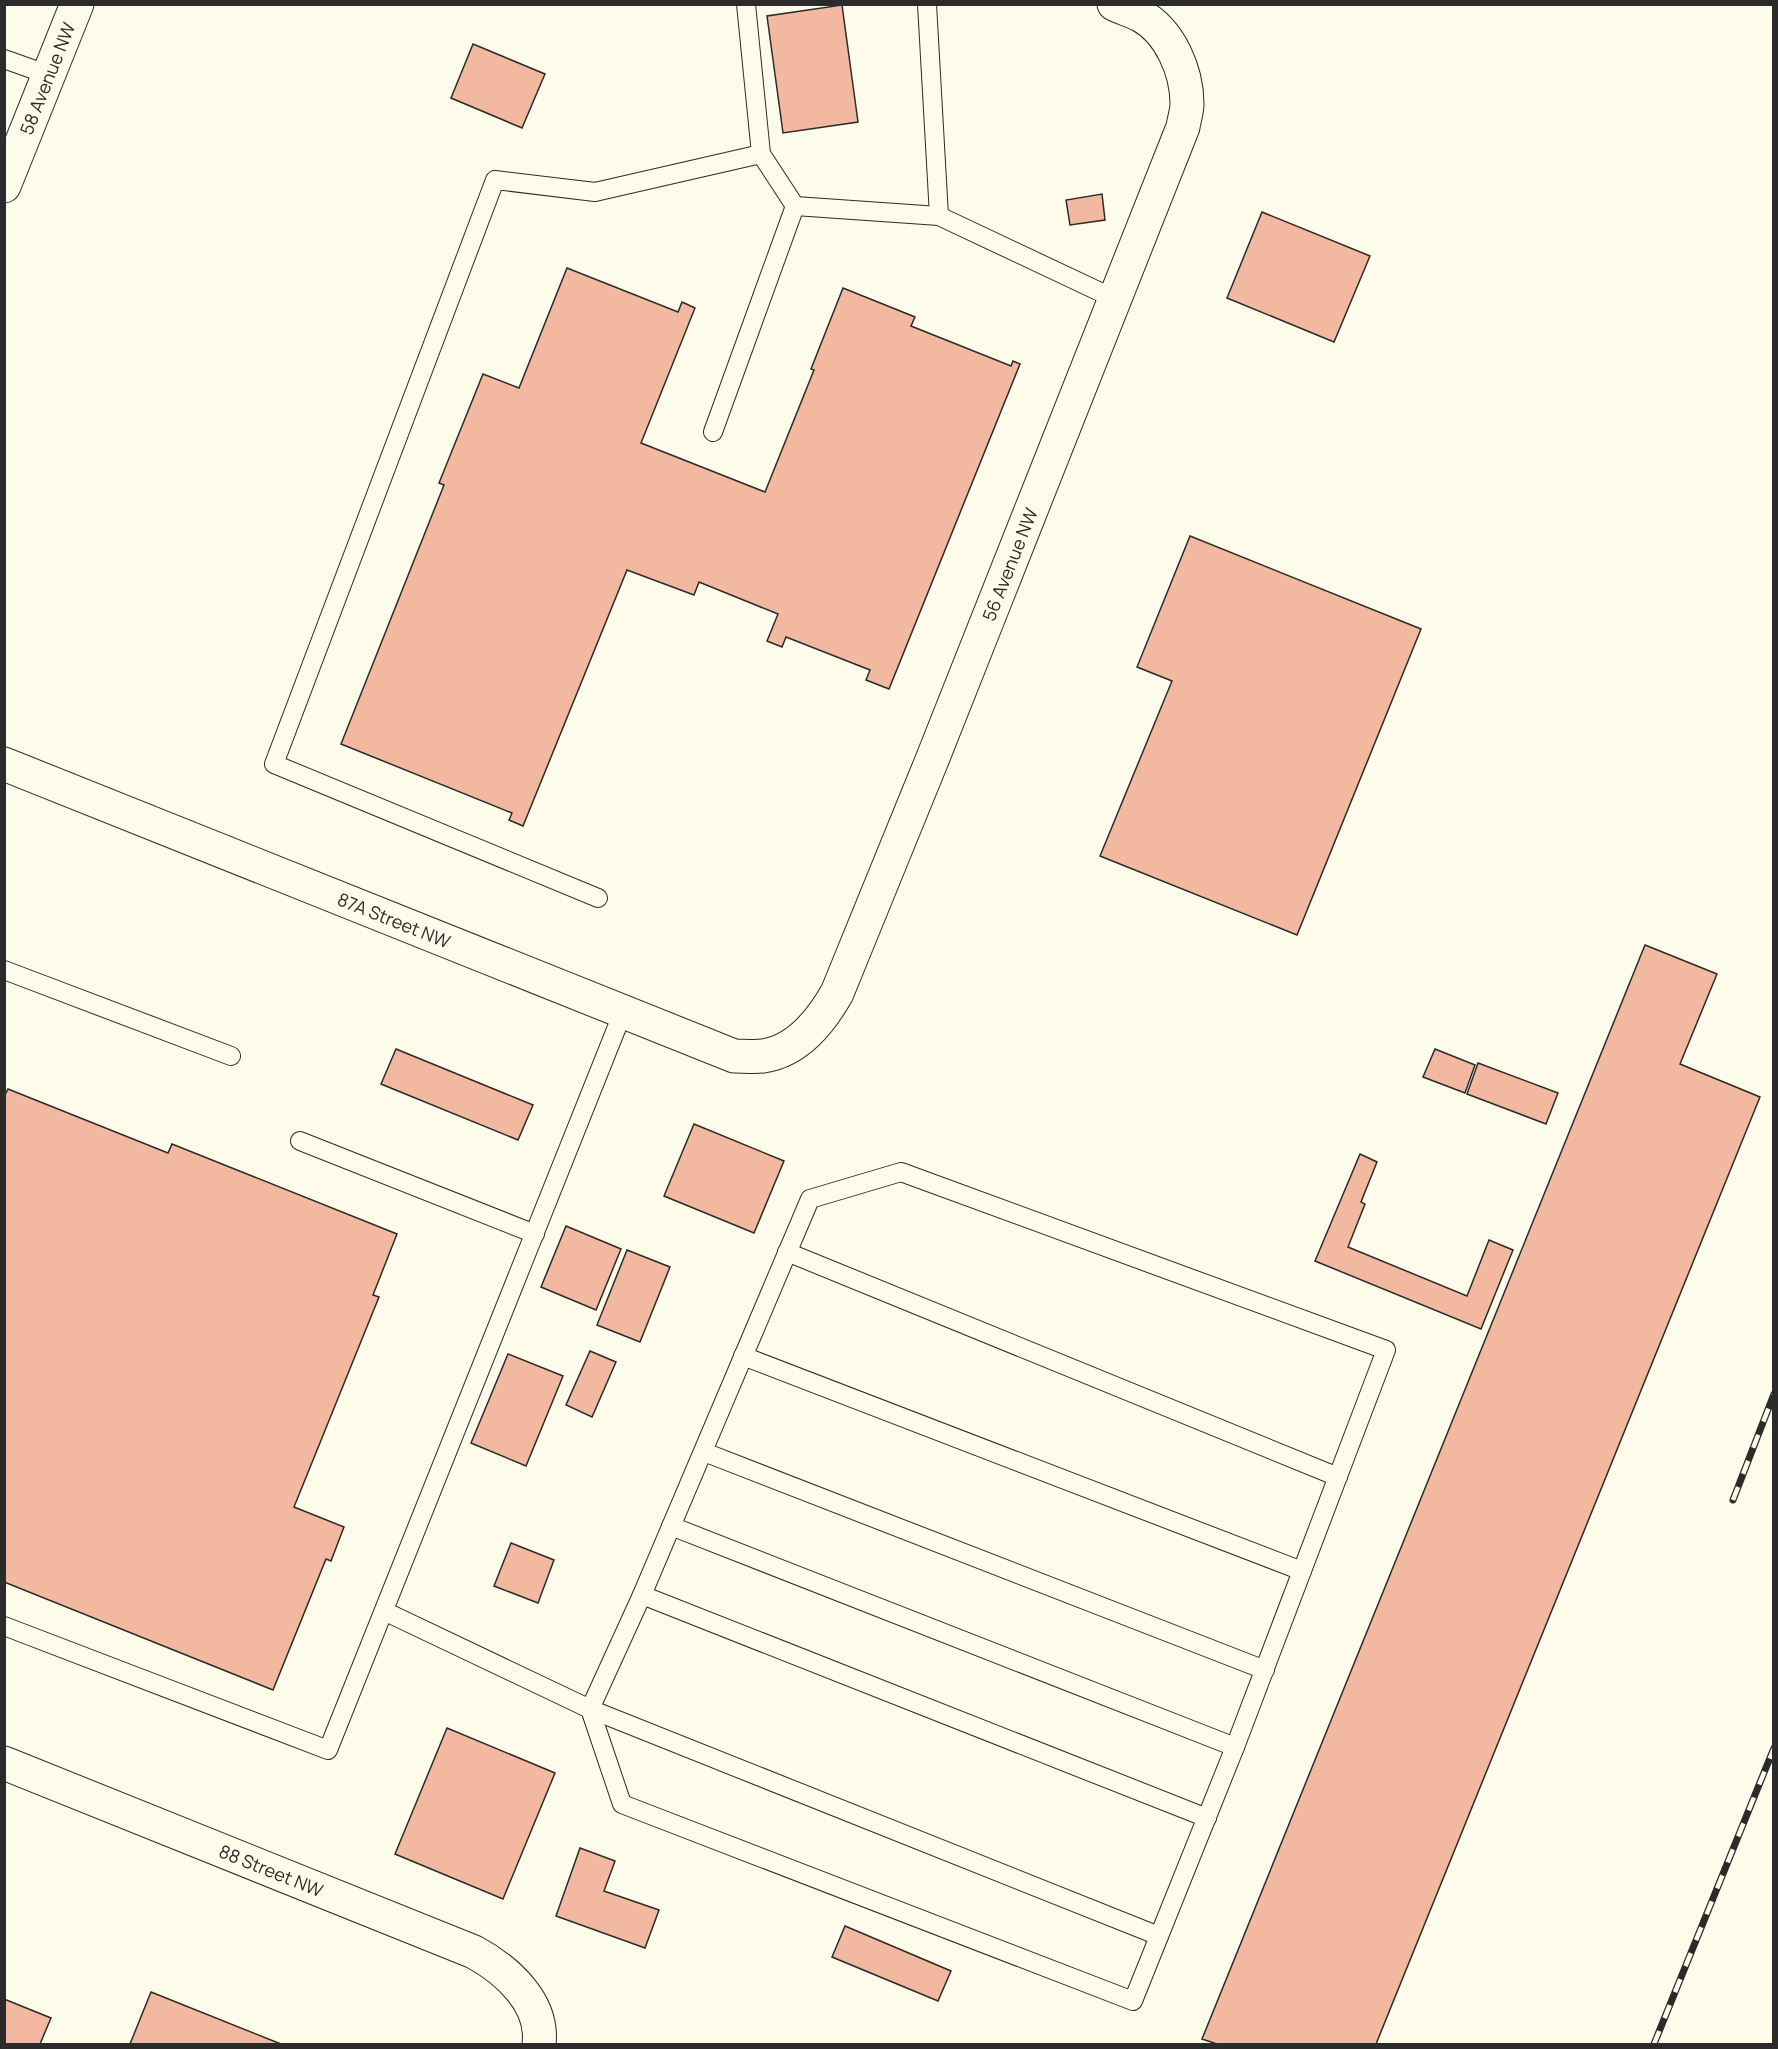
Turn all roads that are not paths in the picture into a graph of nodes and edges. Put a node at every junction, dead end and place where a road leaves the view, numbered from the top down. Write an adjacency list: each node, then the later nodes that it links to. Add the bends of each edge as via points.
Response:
1 (77, 4): 6 (street, 58 Avenue NW)
2 (746, 4): 7 (lane)
3 (927, 4): 10 (lane)
4 (1114, 4): 11 (street, 56 Avenue NW, via 1141,16 1170,43 1185,82 1187,105 1183,127)
5 (4, 59): 6 (lane)
6 (49, 75): 8 (street, 58 Avenue NW)
7 (760, 154): 9 (lane); 14 (lane, via 595,192 495,180 274,764)
8 (4, 186)
9 (795, 206): 10 (lane); 12 (lane)
10 (939, 216): 11 (lane)
11 (1115, 299): 17 (street, 56 Avenue NW, via 837,993 823,1017)
12 (713, 432)
13 (4, 764): 16 (street, 87A Street NW)
14 (598, 898)
15 (4, 970): 18 (lane)
16 (623, 1012): 17 (street, 87A Street NW, via 734,1056 764,1056); 20 (lane)
17 (787, 1048)
18 (231, 1056)
19 (300, 1141): 20 (lane)
20 (535, 1234): 28 (lane)
21 (787, 1252): 22 (lane); 24 (lane); 24 (lane, via 810,1199 901,1172 1386,1350)
22 (743, 1356): 23 (lane); 26 (lane)
23 (704, 1452): 25 (lane); 30 (lane)
24 (1338, 1477): 26 (lane)
25 (671, 1526): 27 (lane); 32 (lane)
26 (1302, 1571): 30 (lane)
27 (642, 1595): 31 (lane); 34 (lane)
28 (384, 1611): 29 (lane, via 328,1750); 31 (lane)
29 (4, 1626)
30 (1265, 1670): 32 (lane)
31 (590, 1709): 35 (lane); 35 (lane, via 622,1804 1133,2001)
32 (1235, 1748): 34 (lane)
33 (4, 1763): 36 (street, 88 Street NW, via 494,1962 510,1977 535,2013)
34 (1207, 1818): 35 (lane)
35 (1159, 1936)
36 (539, 2044)

